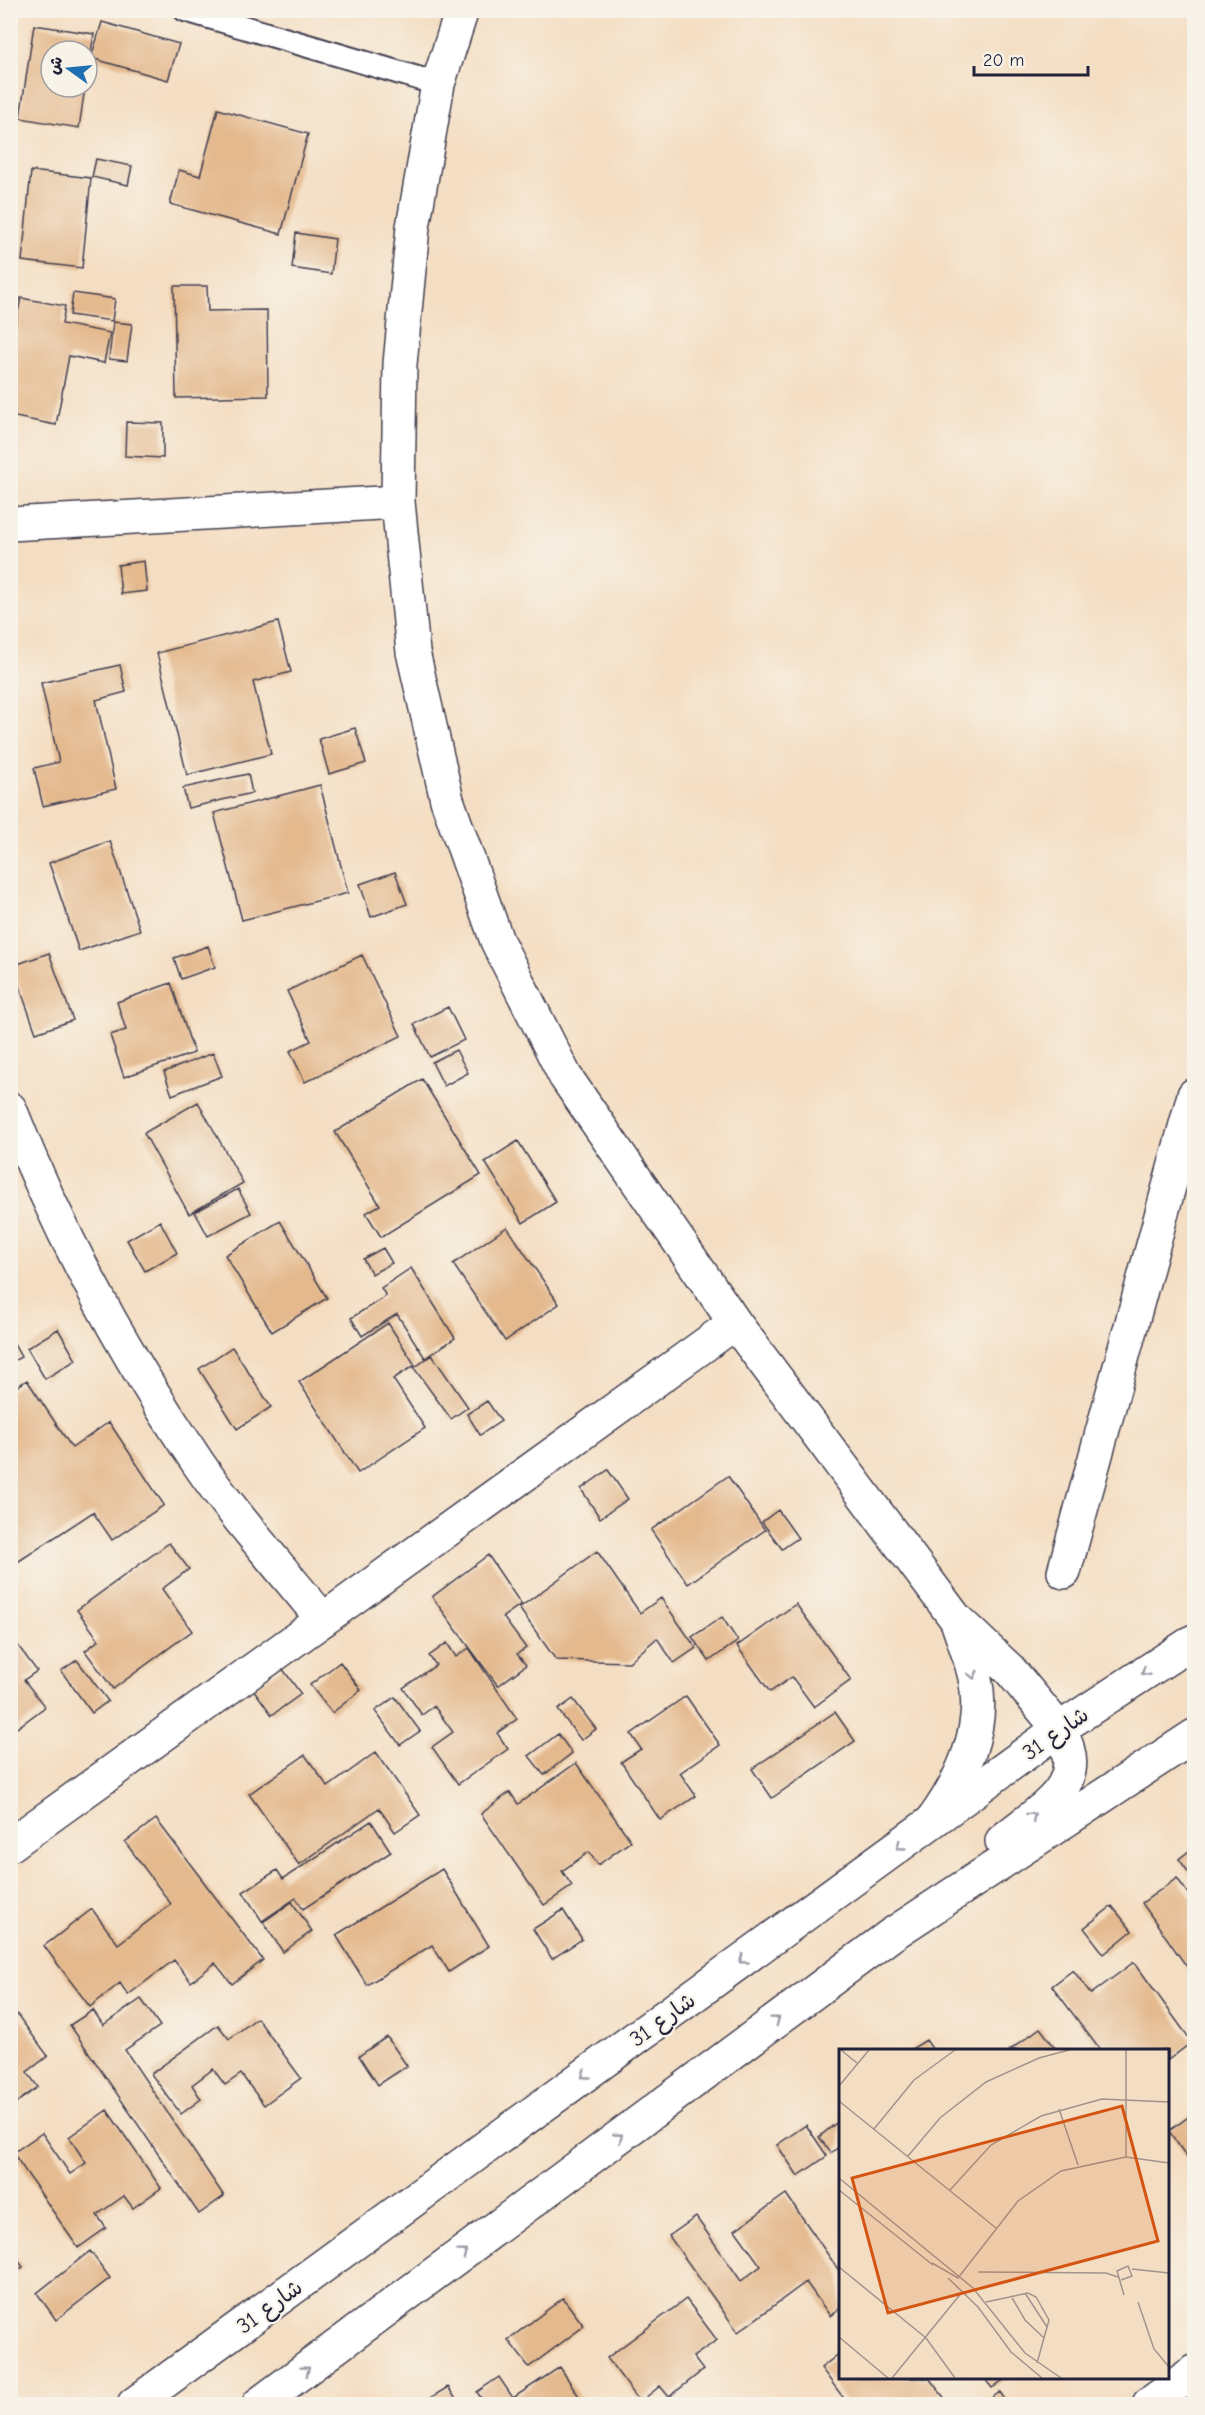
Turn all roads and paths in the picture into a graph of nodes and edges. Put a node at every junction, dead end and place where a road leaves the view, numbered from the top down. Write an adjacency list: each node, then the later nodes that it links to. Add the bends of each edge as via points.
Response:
1 (185, 10): 3 (lane)
2 (462, 10): 3 (street)
3 (438, 84): 4 (street, via 410,261 400,364)
4 (398, 502): 5 (street); 8 (street, via 413,652 447,800 497,941 565,1076)
5 (10, 524)
6 (1194, 1095): 9 (street)
7 (10, 1109): 11 (street, via 36,1176 111,1324 199,1464)
8 (735, 1323): 10 (street); 11 (street)
9 (1064, 1572)
10 (956, 1619): 13 (street, via 1010,1670); 15 (street, one-way to 15, via 976,1679 976,1719 969,1757 952,1793)
11 (323, 1620): 16 (street)
12 (1194, 1641): 13 (street, شارع 31, one-way to 13)
13 (1059, 1729): 15 (street, شارع 31); 17 (street, one-way to 13, via 1064,1788 1070,1775 1069,1746)
14 (1194, 1737): 17 (street)
15 (930, 1825): 19 (street, شارع 31, one-way to 19)
16 (10, 1845)
17 (891, 1935): 20 (street, one-way to 17)
18 (1194, 2372): 21 (street)
19 (134, 2404)
20 (259, 2404)
21 (1149, 2404)

